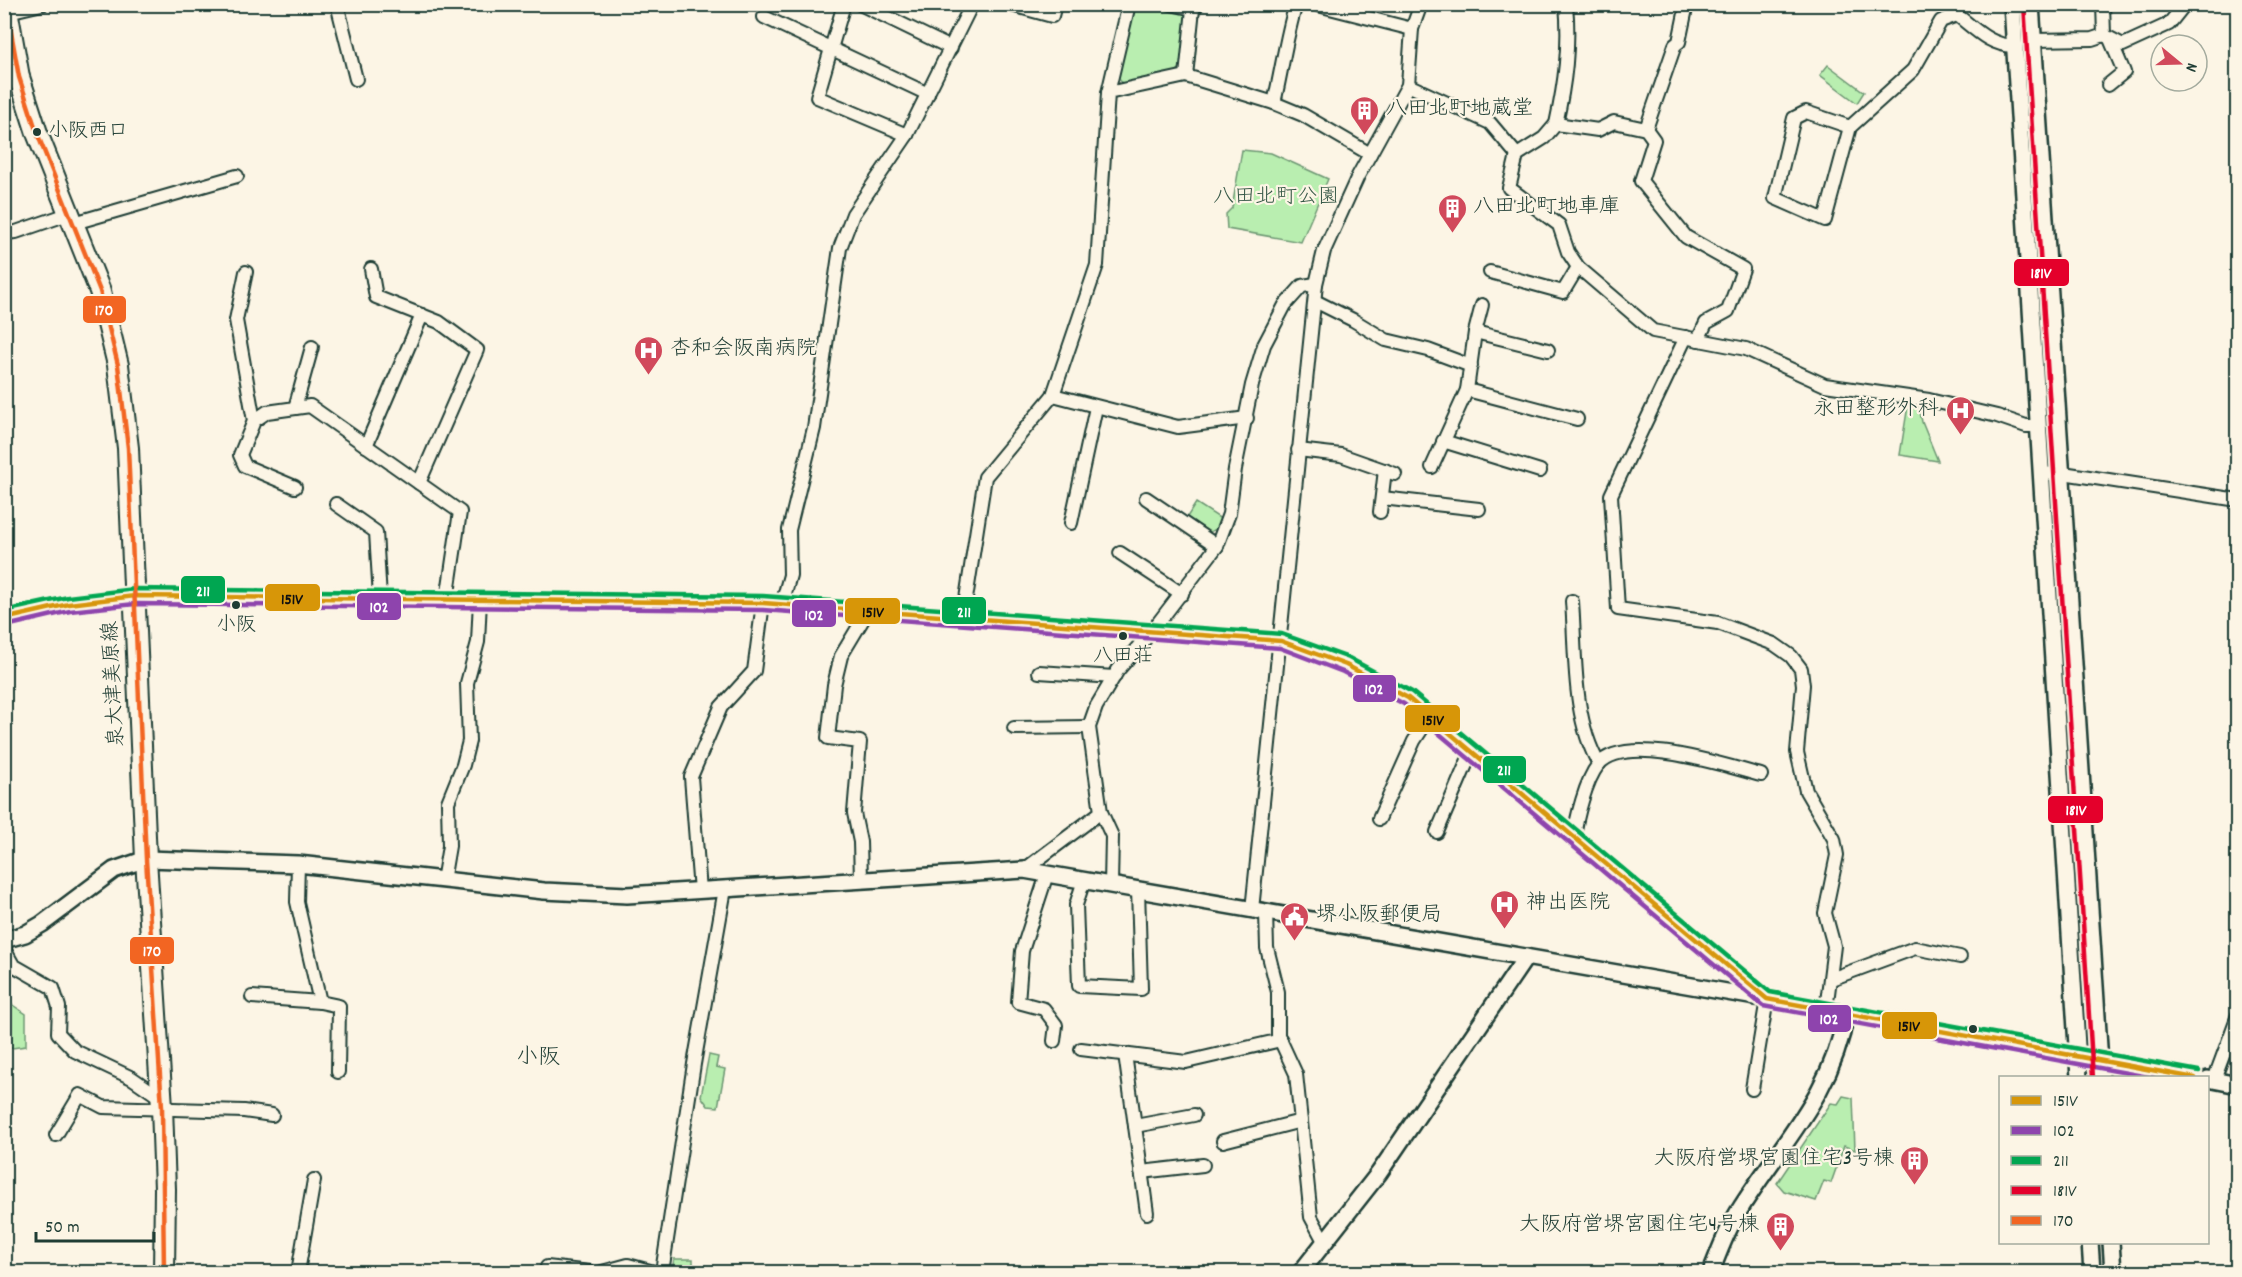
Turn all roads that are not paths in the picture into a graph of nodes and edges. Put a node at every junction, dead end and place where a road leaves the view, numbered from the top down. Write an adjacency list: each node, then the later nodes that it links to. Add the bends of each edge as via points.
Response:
1 (42, 4): 20 (street)
2 (337, 4): 29 (street)
3 (844, 4): 27 (street)
4 (860, 4): 26 (street)
5 (972, 4): 26 (street)
6 (1008, 4): 7 (street, via 1052,16)
7 (1055, 4)
8 (1129, 4): 32 (street)
9 (1171, 4): 19 (street)
10 (1296, 4): 34 (street)
11 (1314, 4): 22 (street)
12 (1421, 4): 22 (street)
13 (1566, 4): 35 (street, via 1566,80)
14 (1687, 4): 37 (street, via 1679,42)
15 (2012, 4): 25 (street)
16 (2031, 4): 24 (street)
17 (2103, 4): 23 (street)
18 (2185, 4): 23 (street, via 2169,24 2123,45)
19 (1195, 7): 28 (street)
20 (7, 8): 42 (main road, 泉大津美原線, via 19,77)
21 (764, 17): 27 (street)
22 (1412, 29): 30 (street)
23 (2107, 37): 24 (street); 31 (street, via 2124,72)
24 (2034, 40): 70 (street)
25 (2015, 46): 36 (street, via 2001,46 1989,40 1957,15 1941,21 1913,70); 64 (street)
26 (951, 48): 33 (street)
27 (831, 50): 33 (street); 38 (street, via 817,97)
28 (1186, 76): 32 (street); 34 (street)
29 (356, 79)
30 (1408, 85): 39 (street); 40 (street, via 1490,123)
31 (2108, 85)
32 (1108, 93): 58 (street, via 1097,265)
33 (928, 94): 38 (street)
34 (1274, 103): 39 (street, via 1303,115)
35 (1556, 124): 37 (street, via 1598,130 1614,122); 40 (street, via 1544,138)
36 (1850, 127): 36 (street, via 1806,112 1794,118 1775,198 1825,220)
37 (1646, 129): 53 (street, via 1654,140 1641,181 1686,237 1743,269 1728,311 1706,323)
38 (907, 135): 90 (street, via 854,214 840,248 814,428 789,531 790,575)
39 (1370, 154): 48 (street, via 1324,250)
40 (1517, 156): 44 (street, via 1509,188 1559,225)
41 (237, 176): 42 (street)
42 (72, 218): 43 (street); 84 (main road, 泉大津美原線, via 100,291 118,365 128,448)
43 (4, 233)
44 (1578, 267): 47 (street, via 1563,292); 53 (street, via 1653,331)
45 (371, 269): 51 (street, via 376,297)
46 (246, 272): 63 (street, via 236,320)
47 (1490, 272)
48 (1316, 284): 49 (street); 61 (street, via 1302,286 1285,305 1264,345)
49 (1315, 301): 56 (street, via 1386,340); 67 (street)
50 (1482, 305): 52 (street)
51 (422, 315): 66 (street); 72 (street, via 439,322 477,350)
52 (1475, 333): 55 (street); 56 (street)
53 (1692, 338): 64 (street, via 1746,349 1825,385 1929,400); 124 (street, via 1611,495 1618,609 1718,623 1774,644 1791,656 1800,669 1803,685 1797,752 1806,791 1834,839 1837,855 1825,914 1834,946)
54 (312, 347): 60 (street)
55 (1548, 351)
56 (1471, 366): 57 (street)
57 (1467, 390): 62 (street); 65 (street)
58 (1053, 395): 59 (street); 92 (street, via 985,477)
59 (1096, 407): 61 (street, via 1178,427); 80 (street)
60 (296, 408): 63 (street, via 267,412); 66 (street, via 310,406)
61 (1247, 418): 81 (street, via 1234,469 1229,514)
62 (1576, 419)
63 (254, 421): 73 (street, via 240,455 245,466)
64 (2038, 426): 71 (street)
65 (1443, 441): 68 (street); 69 (street)
66 (366, 446): 72 (street)
67 (1298, 450): 75 (street, via 1341,455 1390,472); 95 (street)
68 (1432, 467)
69 (1540, 471)
70 (2063, 473): 71 (street); 76 (street); 136 (street)
71 (2041, 474): 135 (street)
72 (419, 483): 86 (street, via 460,512)
73 (295, 487)
74 (1146, 498): 81 (street)
75 (1382, 498): 78 (street); 79 (street)
76 (2238, 500)
77 (336, 504): 85 (street, via 375,532)
78 (1479, 510)
79 (1380, 512)
80 (1071, 523)
81 (1217, 546): 83 (street)
82 (1120, 553): 83 (street)
83 (1182, 594): 94 (street)
84 (135, 596): 85 (street); 93 (street, via 69,604); 108 (main road, 泉大津美原線)
85 (380, 598): 86 (street)
86 (447, 600): 87 (street)
87 (480, 600): 89 (street); 114 (street, via 478,642 467,683 469,741 448,802 449,846)
88 (1572, 602): 102 (street, via 1587,744)
89 (763, 603): 90 (street); 118 (street, via 754,671 721,707 691,777)
90 (782, 604): 91 (street)
91 (868, 611): 92 (street); 112 (street, via 841,656 828,738 860,742 854,813)
92 (963, 618): 94 (street)
93 (4, 619)
94 (1152, 631): 95 (street); 97 (street)
95 (1281, 641): 98 (street, via 1365,672 1408,698); 119 (street)
96 (1040, 672): 97 (street)
97 (1114, 677): 99 (street, via 1096,706)
98 (1429, 718): 101 (street); 105 (street, via 1414,741)
99 (1089, 727): 100 (street); 104 (street)
100 (1014, 728)
101 (1471, 753): 106 (street); 107 (street)
102 (1599, 764): 103 (street, via 1625,750 1661,752); 107 (street, via 1577,814)
103 (1761, 775)
104 (1101, 812): 110 (street); 115 (street, via 1112,836)
105 (1378, 819)
106 (1437, 832)
107 (1574, 838): 126 (street)
108 (146, 859): 109 (street); 120 (street, via 114,870 42,924); 144 (main road, 泉大津美原線)
109 (298, 864): 114 (street); 127 (street, via 297,902)
110 (1024, 870): 111 (street); 112 (street)
111 (1047, 874): 113 (street); 132 (street, via 1022,951 1018,1002 1044,1009 1056,1026)
112 (861, 879): 116 (street)
113 (1084, 880): 115 (street); 117 (street, via 1076,905 1079,986 1141,989)
114 (443, 881): 118 (street, via 615,895)
115 (1111, 885): 117 (street)
116 (725, 889): 118 (street); 164 (street)
117 (1138, 890): 119 (street)
118 (700, 891)
119 (1259, 911): 122 (street); 131 (street, via 1278,992)
120 (4, 940)
121 (4, 949): 144 (street, via 13,965 54,988 59,1007 58,1033 75,1051 132,1078)
122 (1526, 957): 126 (street); 155 (street, via 1379,1173)
123 (1960, 957): 124 (street, via 1915,948)
124 (1831, 979): 128 (street)
125 (252, 997): 127 (street)
126 (1767, 999): 128 (street); 143 (street)
127 (320, 1002): 137 (street, via 339,1006)
128 (1826, 1010): 129 (street)
129 (1846, 1014): 135 (street); 166 (street, via 1844,1030 1821,1091 1742,1206 1724,1237)
130 (2238, 1015): 141 (street)
131 (1281, 1040): 134 (street, via 1186,1062); 147 (street, via 1296,1074)
132 (1054, 1041)
133 (1081, 1049): 134 (street)
134 (1125, 1054): 148 (street)
135 (2078, 1057): 136 (street); 138 (street)
136 (2100, 1061): 139 (street); 140 (street)
137 (338, 1072)
138 (2079, 1076)
139 (2101, 1076)
140 (2192, 1076)
141 (2211, 1080): 142 (street)
142 (2238, 1085)
143 (1752, 1089)
144 (162, 1102): 145 (street); 149 (street, via 103,1107 80,1095); 159 (main road, 泉大津美原線)
145 (272, 1115)
146 (1194, 1115): 148 (street)
147 (1301, 1121): 150 (street); 155 (street, via 1311,1217)
148 (1135, 1126): 152 (street)
149 (56, 1135)
150 (1223, 1141)
151 (1203, 1165): 152 (street)
152 (1141, 1172): 154 (street)
153 (314, 1180): 160 (street)
154 (1147, 1213)
155 (1325, 1243): 165 (street)
156 (2090, 1244): 167 (street)
157 (2111, 1244): 168 (street)
158 (547, 1267): 161 (street)
159 (164, 1272)
160 (298, 1272)
161 (590, 1272)
162 (602, 1272): 163 (street, via 628,1265)
163 (654, 1272)
164 (662, 1272)
165 (1301, 1272)
166 (1711, 1272)
167 (2092, 1272)
168 (2112, 1272)

